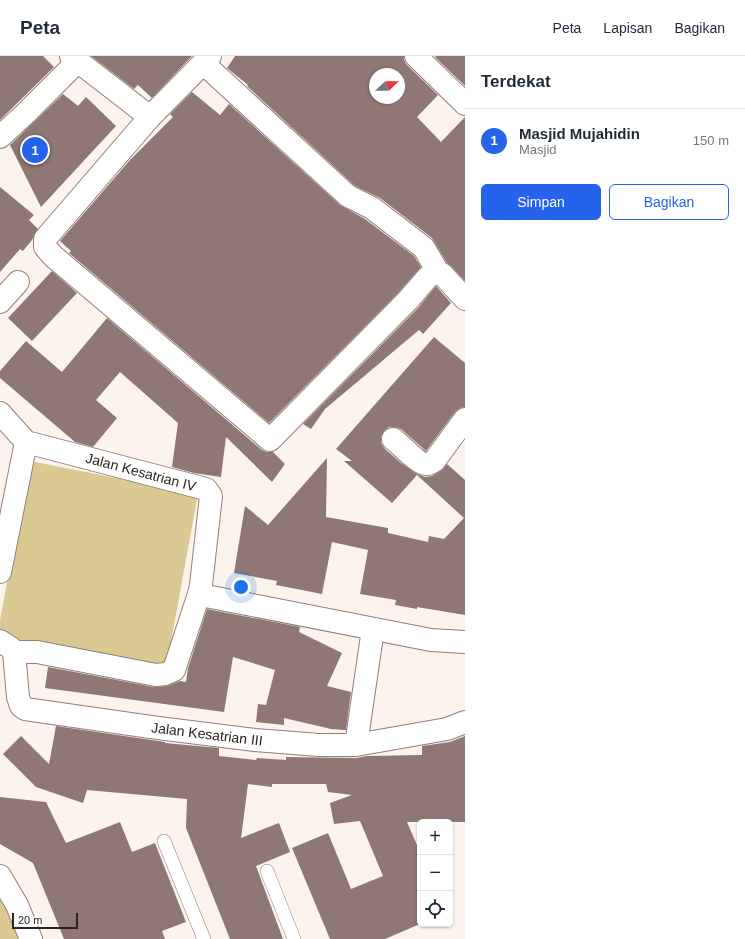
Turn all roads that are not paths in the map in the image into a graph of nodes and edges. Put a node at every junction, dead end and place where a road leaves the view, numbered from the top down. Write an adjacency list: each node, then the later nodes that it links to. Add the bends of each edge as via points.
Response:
1 (416, 56): 4 (street)
2 (74, 59): 5 (street); 6 (street, via 25,114)
3 (207, 60): 5 (street); 7 (street, via 348,196 372,208 424,248)
4 (465, 104)
5 (150, 118): 7 (street, via 45,239 45,248 270,440 428,277)
6 (0, 137)
7 (438, 272): 9 (street)
8 (18, 282): 10 (street)
9 (465, 299)
10 (0, 302)
11 (0, 413): 14 (street)
12 (465, 419): 13 (street, via 430,464 420,462)
13 (393, 439)
14 (26, 442): 15 (street); 16 (street, Jalan Kesatrian IV, via 206,489 211,496)
15 (0, 572)
16 (198, 594): 17 (street); 19 (street, Jalan Kesatrian IV, via 174,670 165,674 156,675)
17 (373, 629): 18 (street, via 431,640); 21 (street)
18 (465, 642)
19 (7, 647): 21 (street, Jalan Kesatrian III, via 18,697 25,709 255,740)
20 (465, 722): 21 (street, Jalan Kesatrian III, via 447,729)
21 (356, 745)
22 (164, 841): 26 (lane)
23 (267, 870): 27 (lane)
24 (0, 876): 25 (street, via 17,905)
25 (31, 939)
26 (204, 939)
27 (294, 939)

